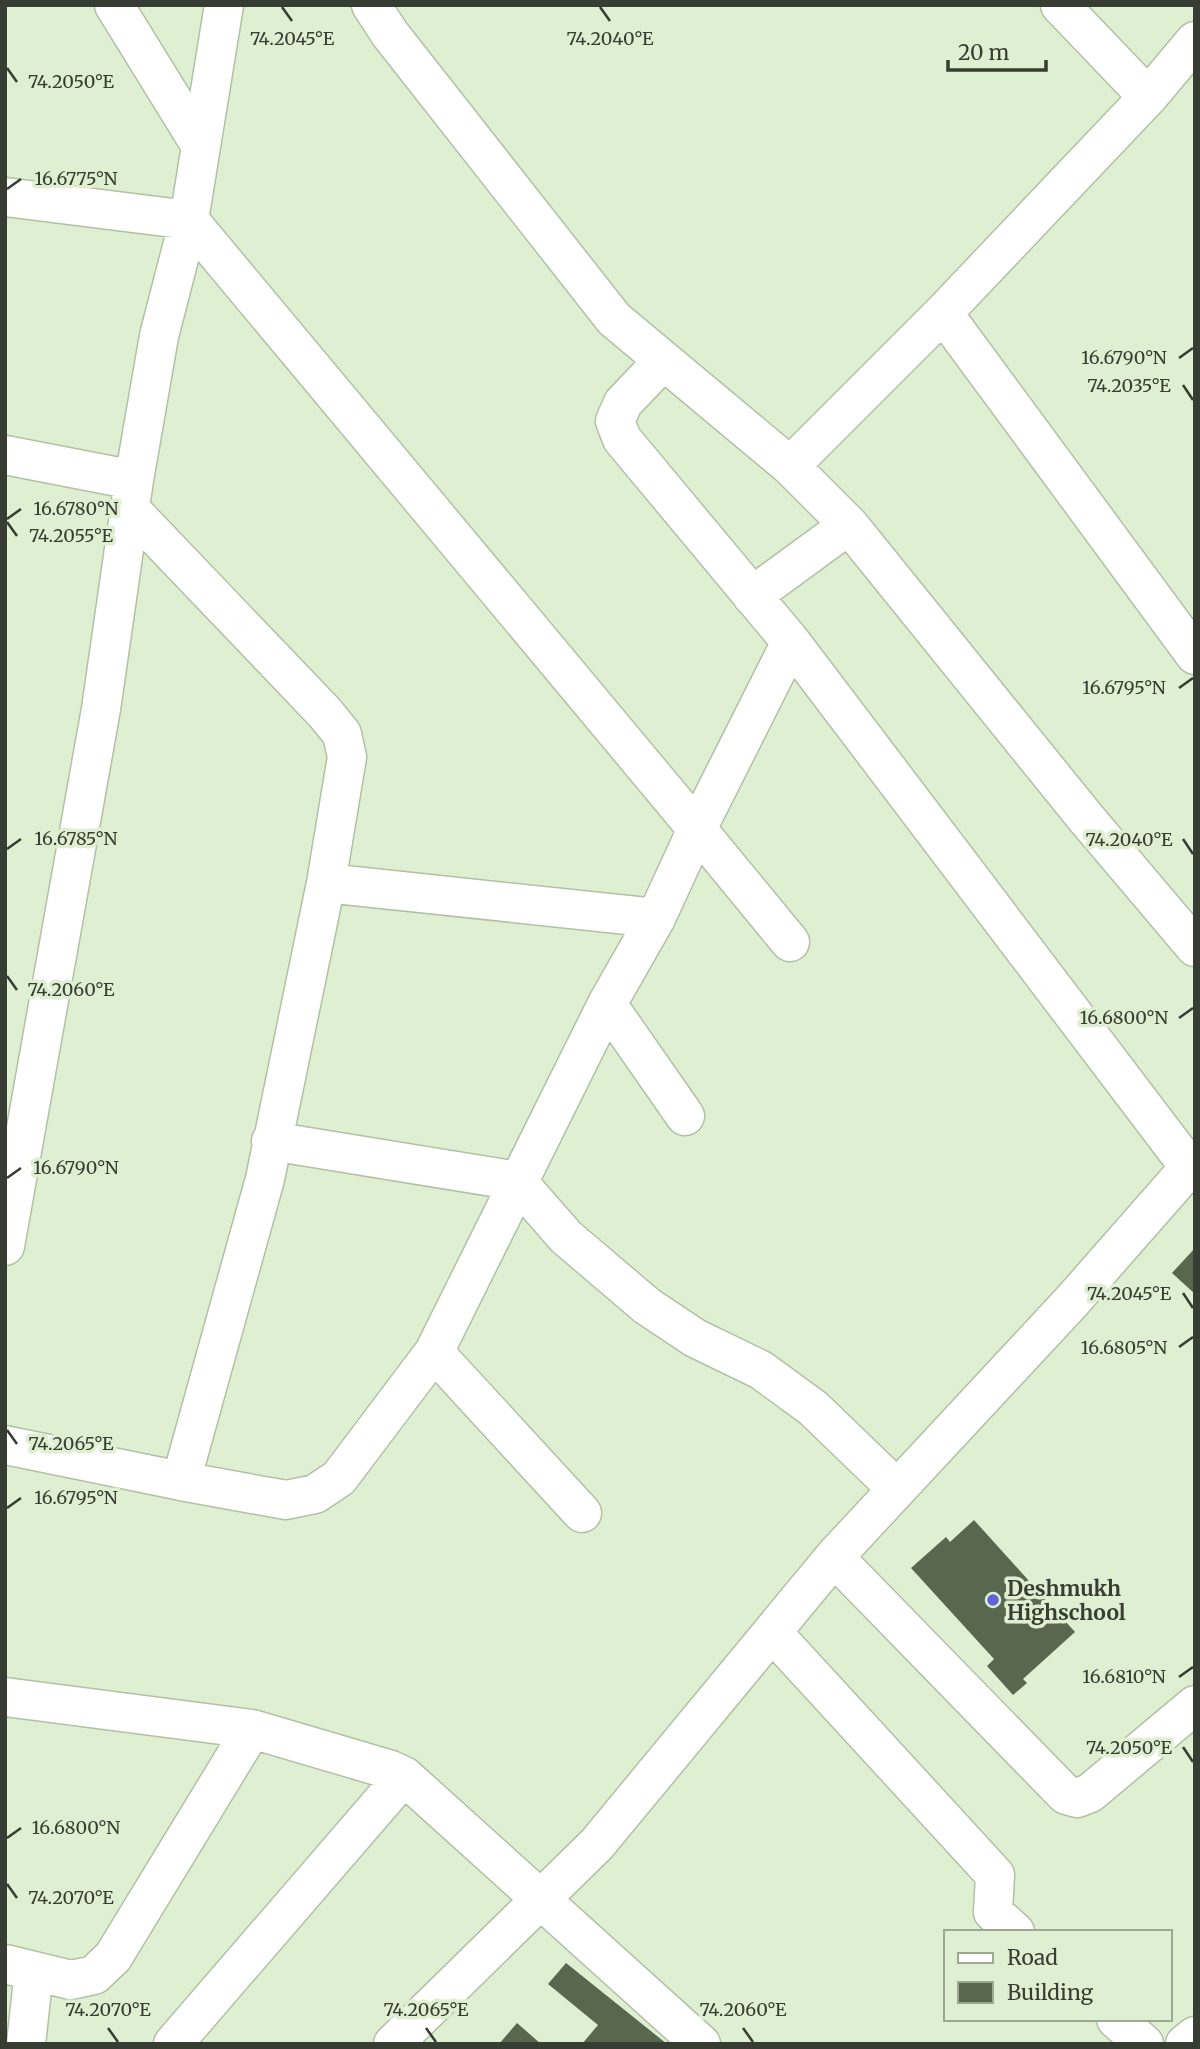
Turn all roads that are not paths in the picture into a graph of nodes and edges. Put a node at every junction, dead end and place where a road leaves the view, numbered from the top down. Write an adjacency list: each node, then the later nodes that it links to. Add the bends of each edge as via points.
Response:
1 (114, 5): 7 (street)
2 (224, 5): 7 (street)
3 (371, 5): 11 (street, via 614,318)
4 (1060, 5): 6 (street)
5 (1195, 41): 6 (street)
6 (1148, 97): 10 (street)
7 (201, 146): 9 (street)
8 (5, 197): 9 (street)
9 (189, 220): 14 (street, via 159,336); 19 (street)
10 (943, 313): 13 (street); 18 (street)
11 (663, 361): 13 (street); 16 (street, via 623,403 615,421 622,439)
12 (5, 455): 14 (street)
13 (790, 466): 15 (street)
14 (132, 494): 20 (street, via 342,734 346,757); 29 (street, via 102,709)
15 (849, 525): 16 (street); 23 (street)
16 (752, 596): 17 (street)
17 (792, 642): 19 (street); 27 (street)
18 (1195, 655)
19 (697, 829): 21 (street); 22 (street)
20 (326, 883): 21 (street); 26 (street)
21 (656, 918): 24 (street)
22 (790, 942)
23 (1195, 947)
24 (607, 1004): 25 (street); 28 (street)
25 (685, 1116)
26 (271, 1141): 28 (street); 32 (street, via 265,1179)
27 (1192, 1164): 33 (street)
28 (517, 1181): 30 (street); 33 (street, via 566,1237 647,1306 695,1338 761,1370 813,1408)
29 (5, 1246)
30 (434, 1352): 32 (street, via 339,1478 315,1494 286,1500); 34 (street)
31 (5, 1445): 32 (street)
32 (181, 1481)
33 (897, 1489): 35 (street)
34 (582, 1513)
35 (834, 1557): 36 (street); 38 (street, via 1066,1795 1077,1798 1090,1793)
36 (772, 1632): 41 (street, via 597,1844); 42 (street, via 995,1875 993,1912)
37 (5, 1698): 39 (street)
38 (1195, 1705)
39 (252, 1729): 40 (street); 43 (street, via 113,1957 94,1975 71,1980)
40 (404, 1776): 41 (street); 47 (street)
41 (542, 1898): 48 (street); 49 (street)
42 (1013, 1930)
43 (19, 1968): 46 (street)
44 (1118, 2021): 50 (street)
45 (1195, 2036): 51 (street)
46 (26, 2044)
47 (173, 2044)
48 (393, 2044)
49 (701, 2044)
50 (1144, 2044)
51 (1185, 2044)

